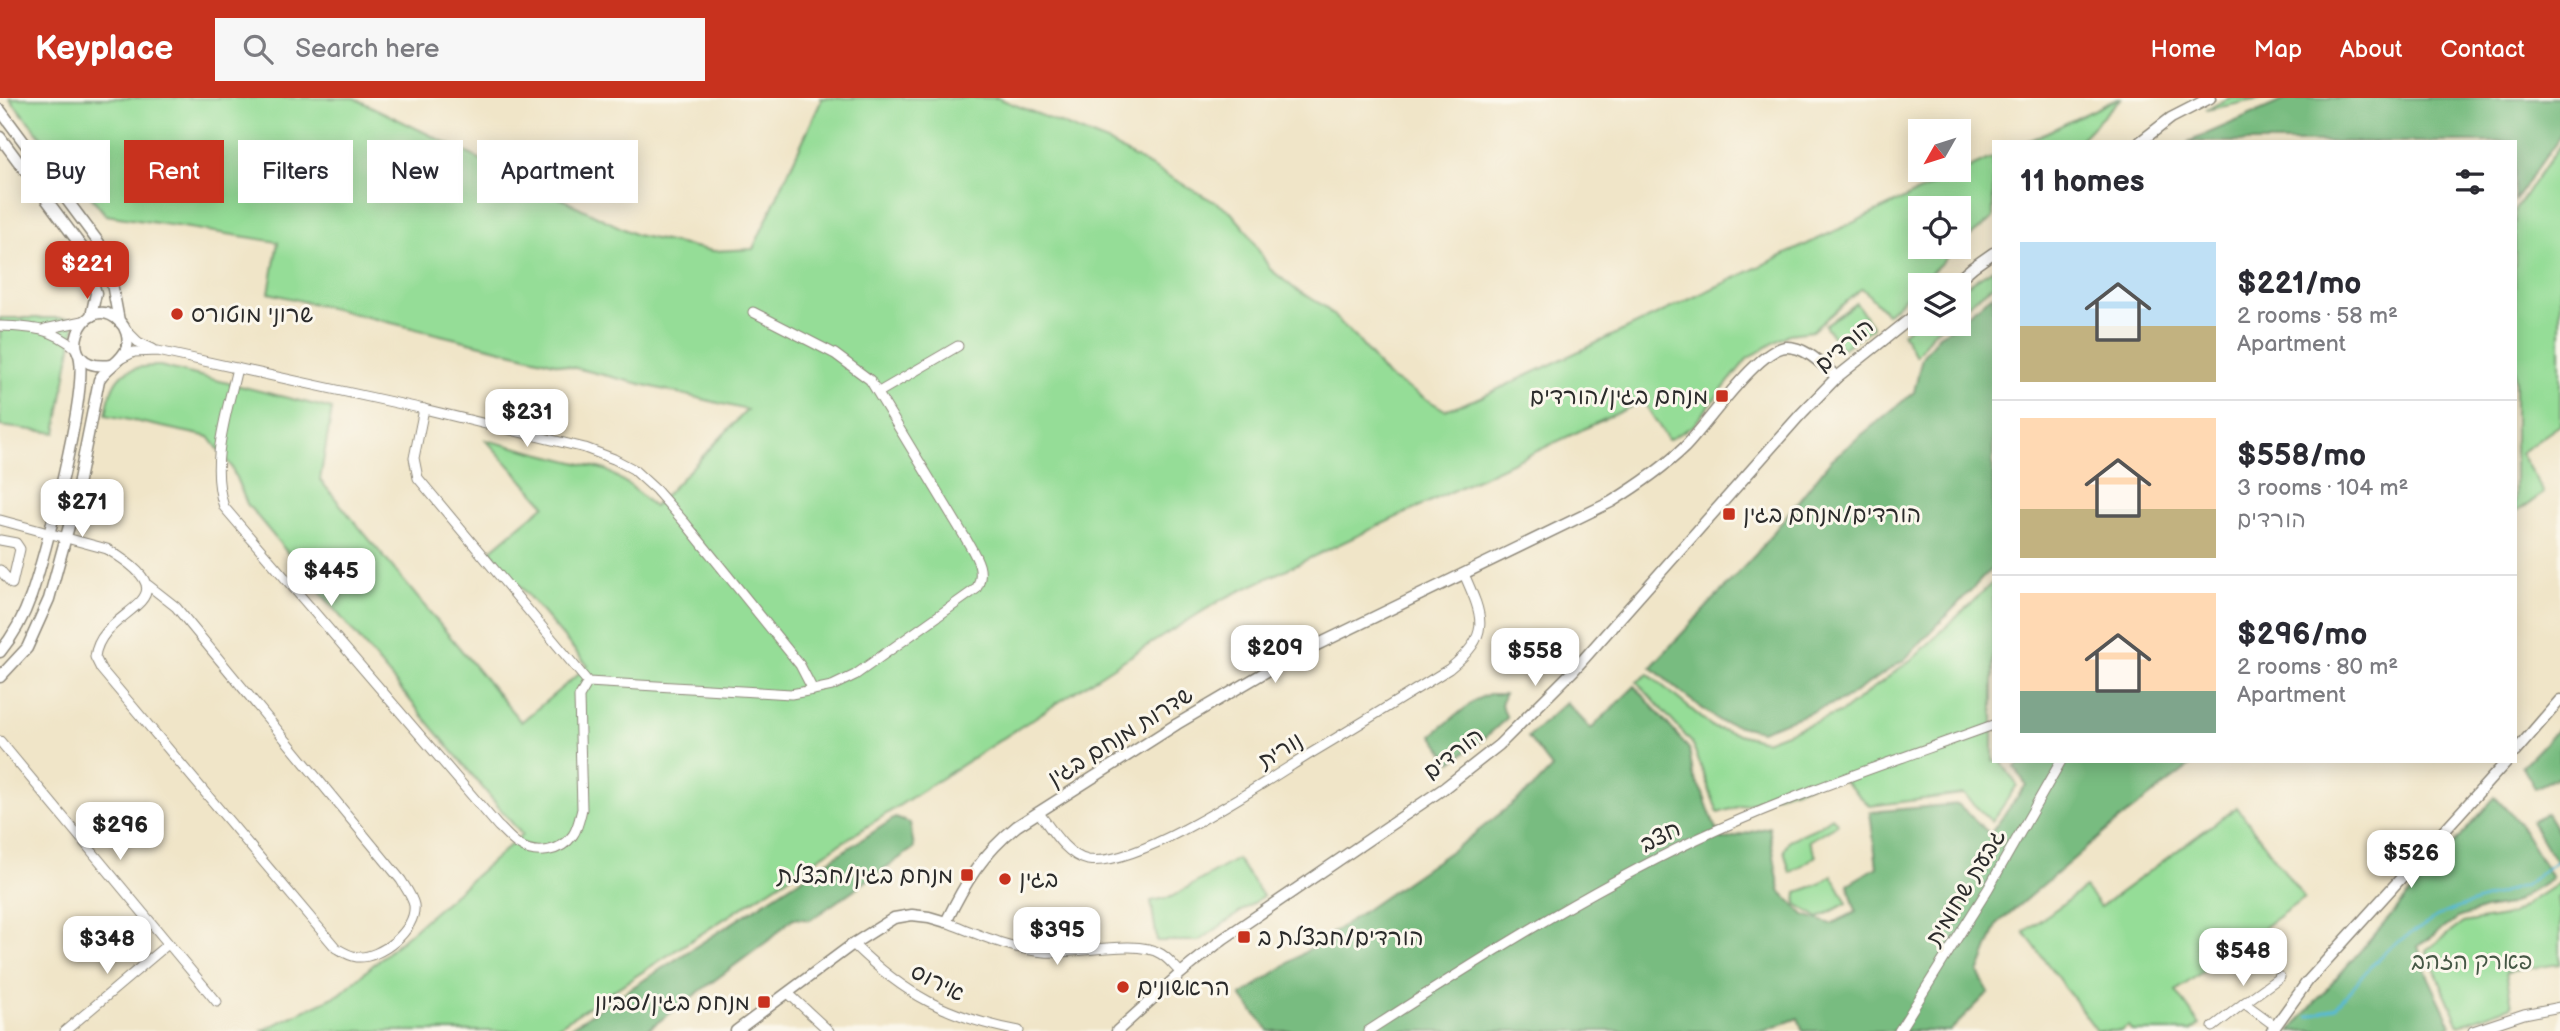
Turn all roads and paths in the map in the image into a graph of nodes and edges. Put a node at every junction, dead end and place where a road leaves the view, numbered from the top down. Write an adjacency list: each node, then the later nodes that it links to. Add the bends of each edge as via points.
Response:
1 (2210, 98): 4 (street, via 2171,118)
2 (0, 110): 10 (street, via 99,243)
3 (0, 137): 8 (street, via 84,250 96,293)
4 (2143, 140)
5 (1992, 254): 6 (street)
6 (1966, 273)
7 (753, 312): 19 (street, via 835,354)
8 (87, 319): 10 (street, via 106,314); 12 (street); 14 (street, via 76,334)
9 (1908, 320): 18 (street, הורדים)
10 (122, 325): 15 (street, via 138,342); 16 (street, via 127,347)
11 (0, 326): 12 (street)
12 (40, 329): 14 (street, via 62,336)
13 (958, 346): 19 (street)
14 (78, 351): 16 (street, via 87,362 99,366); 22 (street, via 81,378)
15 (158, 351): 16 (street, via 134,352); 17 (street)
16 (115, 363): 23 (street, via 99,380)
17 (237, 368): 20 (street); 30 (street, via 219,450 217,487 224,507 498,826 519,845 538,852 553,850 573,835 582,809 579,697)
18 (1838, 377): 26 (street, שדרות מנחם בגין, via 1797,349 1775,350 1750,371 1684,447 1644,481 1611,502); 42 (street, הורדים, via 1515,730 1443,789)
19 (879, 392): 31 (street, via 977,558 981,581 855,675)
20 (424, 409): 30 (street, via 414,458 418,478); 31 (street, via 585,448 633,469 686,524 800,665)
21 (0, 520): 22 (street)
22 (48, 533): 23 (street); 28 (street, via 23,617)
23 (66, 537): 27 (street, via 107,549); 29 (street, via 39,625 27,648)
24 (0, 540): 25 (street, via 16,543 20,549 12,584)
25 (0, 570)
26 (1464, 574): 38 (street, שדרות מנחם בגין, via 1286,660); 38 (street, נורית, via 1480,623 1464,657 1198,822 1140,849 1098,861 1066,847)
27 (148, 585): 27 (street, via 146,596 100,640 95,657 101,669 336,948 359,958 381,951 400,935 413,913 414,904 401,880 176,607)
28 (0, 652)
29 (0, 677)
30 (587, 682): 31 (street, via 790,694)
31 (813, 690)
32 (2560, 700): 35 (street)
33 (1992, 725): 55 (street, חצב, via 1697,839 1511,941)
34 (0, 741): 40 (street)
35 (2517, 750)
36 (2060, 763): 56 (street, גבעת שחומית)
37 (2505, 763): 49 (street, via 2307,982)
38 (1039, 813): 39 (street, שדרות מנחם בגין, via 987,853)
39 (946, 922): 41 (street, via 912,915 894,918); 42 (street, via 1035,951 1149,949)
40 (168, 944): 45 (street); 50 (street)
41 (853, 944): 44 (street); 53 (street, אירוס, via 917,997 968,1019)
42 (1181, 973): 54 (street, הורדים)
43 (2280, 976): 46 (street)
44 (788, 993): 51 (street); 52 (street)
45 (217, 1002)
46 (2244, 1003): 48 (street); 49 (street)
47 (2560, 1007): 57 (street)
48 (2213, 1027)
49 (2273, 1028)
50 (65, 1031)
51 (736, 1031)
52 (829, 1031)
53 (1018, 1031)
54 (1117, 1031)
55 (1368, 1031)
56 (1899, 1031)
57 (2473, 1031)

